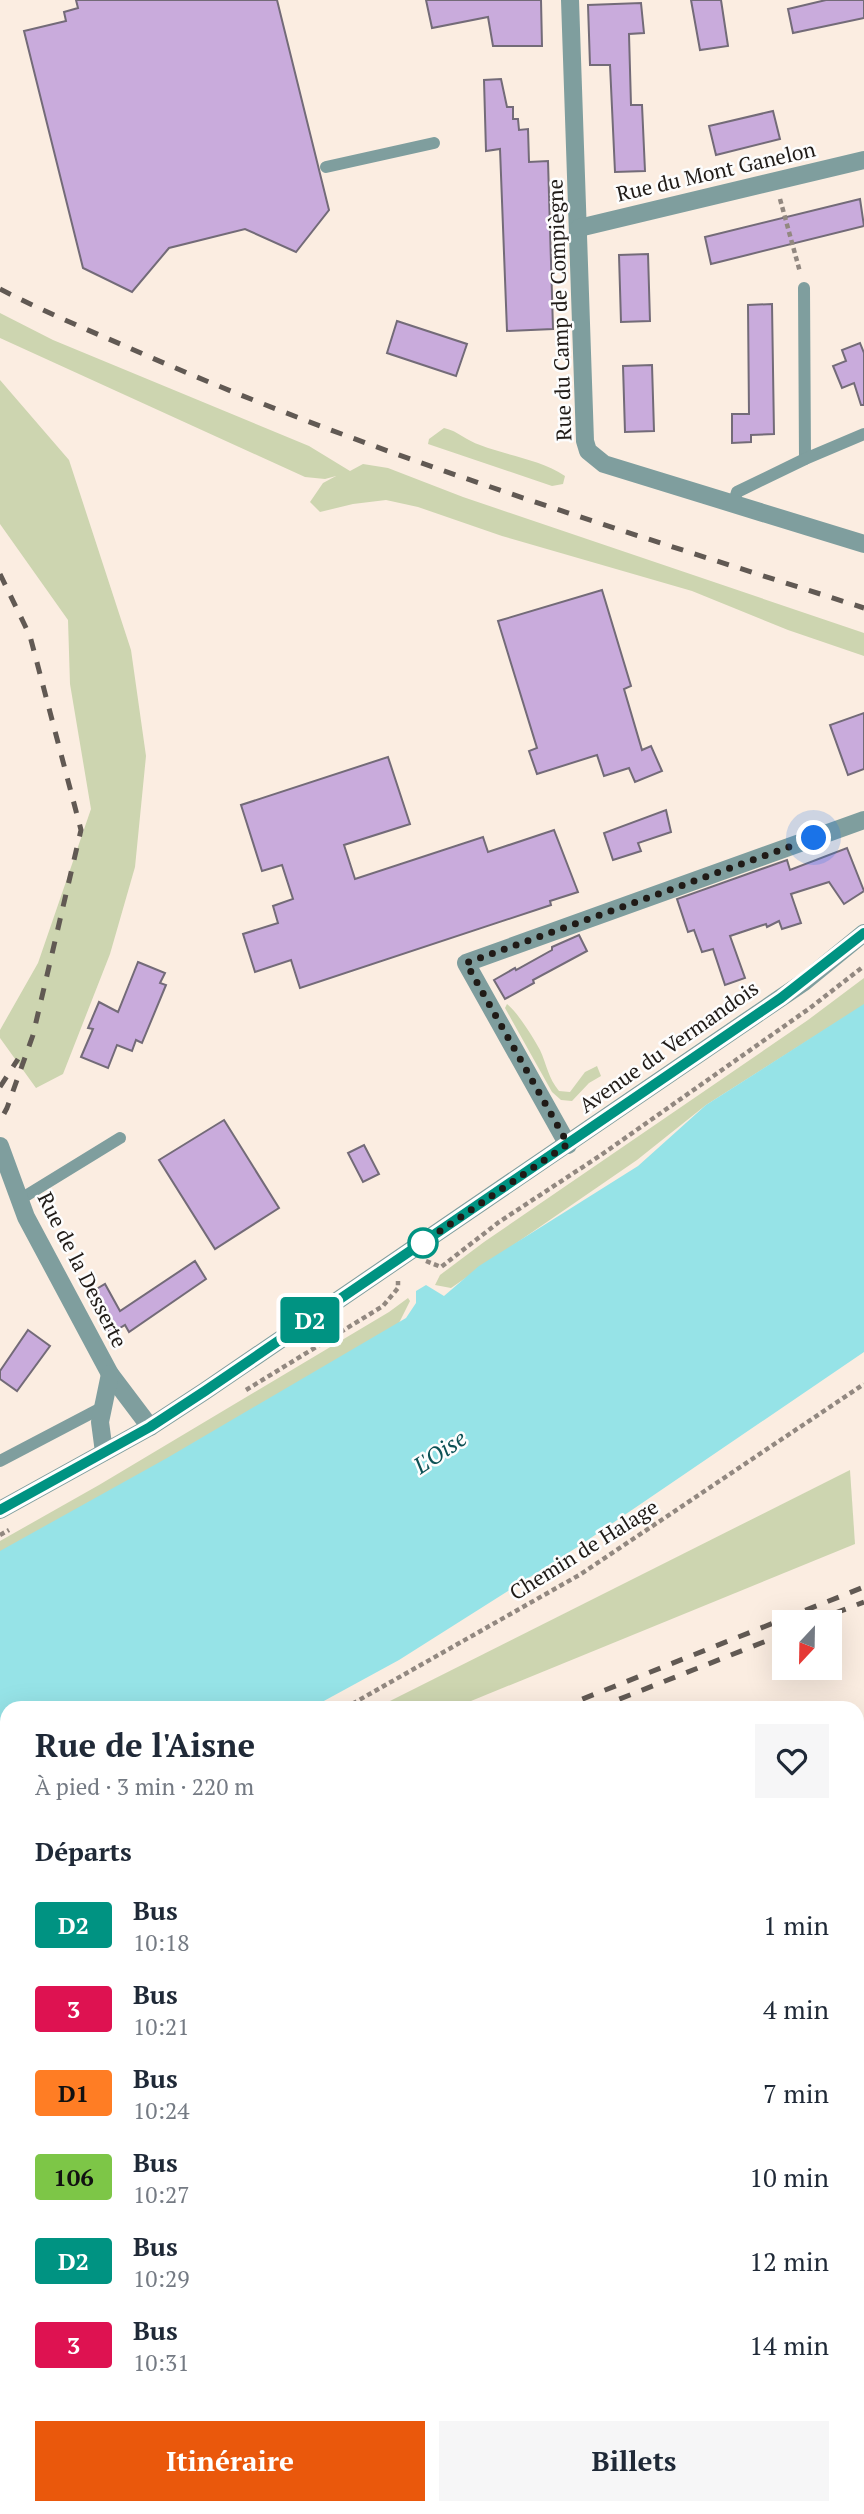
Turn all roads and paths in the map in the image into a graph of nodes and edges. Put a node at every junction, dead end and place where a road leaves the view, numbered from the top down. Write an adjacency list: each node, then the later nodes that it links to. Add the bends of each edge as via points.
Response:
1 (570, 0): 6 (street, Rue du Camp de Compiègne)
2 (434, 143): 4 (lane)
3 (864, 160): 5 (street, Rue du Mont Ganelon)
4 (326, 167)
5 (775, 182): 6 (street, Rue du Mont Ganelon); 7 (path)
6 (579, 228): 10 (street, Rue du Camp de Compiègne, via 585,441 589,451 604,464)
7 (804, 288): 9 (lane)
8 (864, 434): 9 (lane)
9 (805, 459): 10 (lane, via 737,492)
10 (734, 502): 11 (street, Rue du Camp de Compiègne)
11 (864, 544)
12 (864, 820): 15 (street, via 466,963)
13 (864, 933): 15 (street, Avenue du Vermandois, via 804,982)
14 (120, 1138): 17 (lane)
15 (568, 1144): 21 (street, Avenue du Vermandois)
16 (0, 1146): 17 (street, Rue de la Desserte)
17 (19, 1200): 18 (street, Rue de la Desserte)
18 (110, 1374): 20 (street, Rue de la Desserte); 21 (street, Rue de la Desserte)
19 (864, 1384): 25 (path, Chemin de Halage, via 581,1574)
20 (103, 1407): 22 (street, Rue de la Desserte); 23 (lane)
21 (150, 1427): 22 (street, Avenue du Vermandois)
22 (104, 1452): 24 (street, Avenue du Vermandois)
23 (0, 1461)
24 (0, 1510)
25 (357, 1701)

